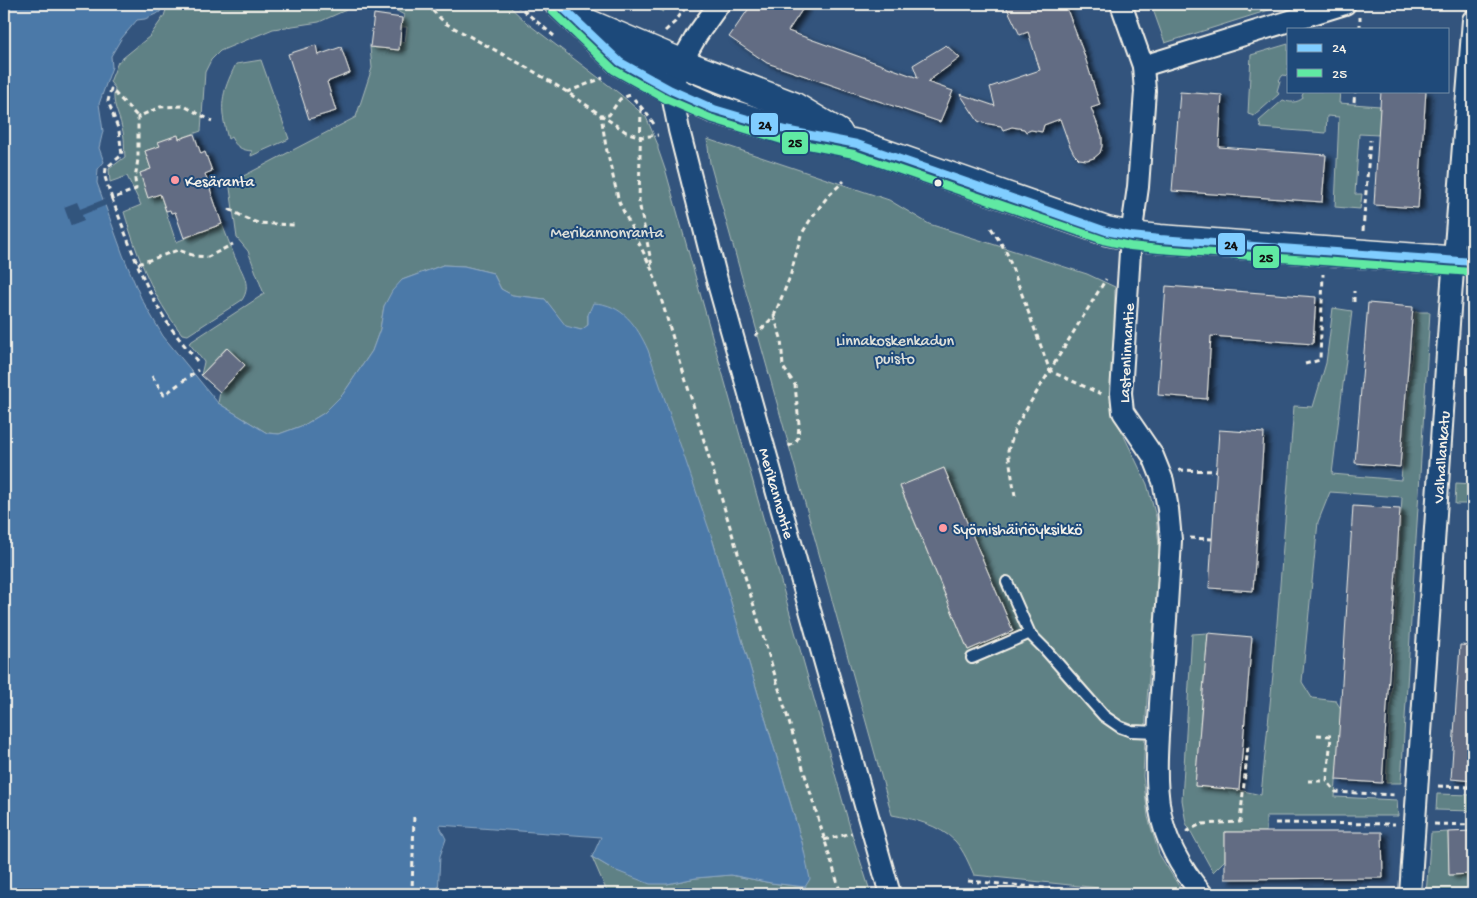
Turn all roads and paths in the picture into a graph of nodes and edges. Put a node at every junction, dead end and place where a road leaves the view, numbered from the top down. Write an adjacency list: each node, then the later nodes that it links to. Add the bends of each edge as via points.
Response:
1 (426, 4): 16 (path, via 445,23)
2 (688, 4): 10 (path)
3 (719, 4): 12 (street)
4 (1121, 4): 13 (street, Lastenlinnantie)
5 (1470, 4): 8 (street)
6 (1353, 9): 11 (path); 13 (street)
7 (568, 11): 12 (main road); 15 (main road, via 620,62)
8 (1473, 15)
9 (1473, 20): 35 (street, Valhallankatu)
10 (674, 22)
11 (1360, 28)
12 (681, 63): 15 (street); 25 (main road, via 792,106)
13 (1143, 66): 31 (street, Lastenlinnantie, via 1146,91)
14 (606, 77): 16 (path)
15 (671, 90): 25 (main road, via 714,108 785,130); 73 (street, Merikannontie, via 717,280)
16 (567, 92): 20 (path)
17 (1355, 92): 18 (path)
18 (1354, 102)
19 (641, 108): 20 (path, via 630,95 620,99 609,115); 23 (path); 23 (path, via 661,134)
20 (601, 115): 23 (path, via 626,132); 37 (path, via 619,202)
21 (138, 117): 22 (path, via 160,108 184,106); 27 (path, via 136,189); 27 (path, via 111,89 108,101 119,131 122,155 106,168 104,177)
22 (212, 121)
23 (640, 137): 37 (path, via 639,202)
24 (1370, 140): 34 (path)
25 (857, 144): 31 (main road, via 1106,231)
26 (844, 181): 41 (path, via 828,196 801,235 790,277)
27 (112, 199): 36 (path)
28 (229, 209): 29 (path, via 258,223)
29 (294, 225)
30 (991, 228): 46 (path, via 1006,251)
31 (1131, 236): 33 (main road); 48 (street, Lastenlinnantie)
32 (233, 244): 36 (path, via 208,257 178,250)
33 (1325, 251): 34 (main road); 44 (path, via 1320,360)
34 (1362, 254): 35 (main road)
35 (1464, 261): 76 (street, Valhallankatu)
36 (138, 264): 43 (path, via 169,325)
37 (653, 272): 69 (path)
38 (1110, 272): 46 (path)
39 (1354, 291): 40 (path)
40 (1354, 302)
41 (774, 316): 42 (path); 49 (path, via 781,338 784,367 795,385 799,424 795,443)
42 (751, 340)
43 (197, 361)
44 (1305, 364)
45 (198, 370): 47 (path, via 164,395)
46 (1050, 371): 48 (path, via 1104,395); 52 (path, via 1016,426 1008,451)
47 (152, 376)
48 (1121, 393): 56 (street, Lastenlinnantie, via 1123,412 1153,456 1162,481 1172,540)
49 (780, 450)
50 (1178, 470): 51 (path)
51 (1216, 471)
52 (1016, 496)
53 (1007, 582): 54 (lane)
54 (1030, 634): 55 (lane); 56 (lane, via 1104,716 1120,728)
55 (972, 658)
56 (1159, 732): 75 (street, Lastenlinnantie, via 1157,780 1160,810 1179,862)
57 (1317, 736): 60 (path, via 1331,736)
58 (1248, 746): 68 (path, via 1240,822 1202,824)
59 (1308, 781): 60 (path)
60 (1327, 781): 63 (path, via 1336,792)
61 (1430, 786): 62 (path)
62 (1473, 787)
63 (1405, 796)
64 (414, 814): 71 (path)
65 (1275, 823): 66 (path)
66 (1402, 824)
67 (858, 832): 69 (path)
68 (1183, 833)
69 (824, 840): 72 (path)
70 (968, 881): 74 (path)
71 (412, 894)
72 (841, 894)
73 (890, 894)
74 (1110, 894)
75 (1202, 894)
76 (1410, 894)

